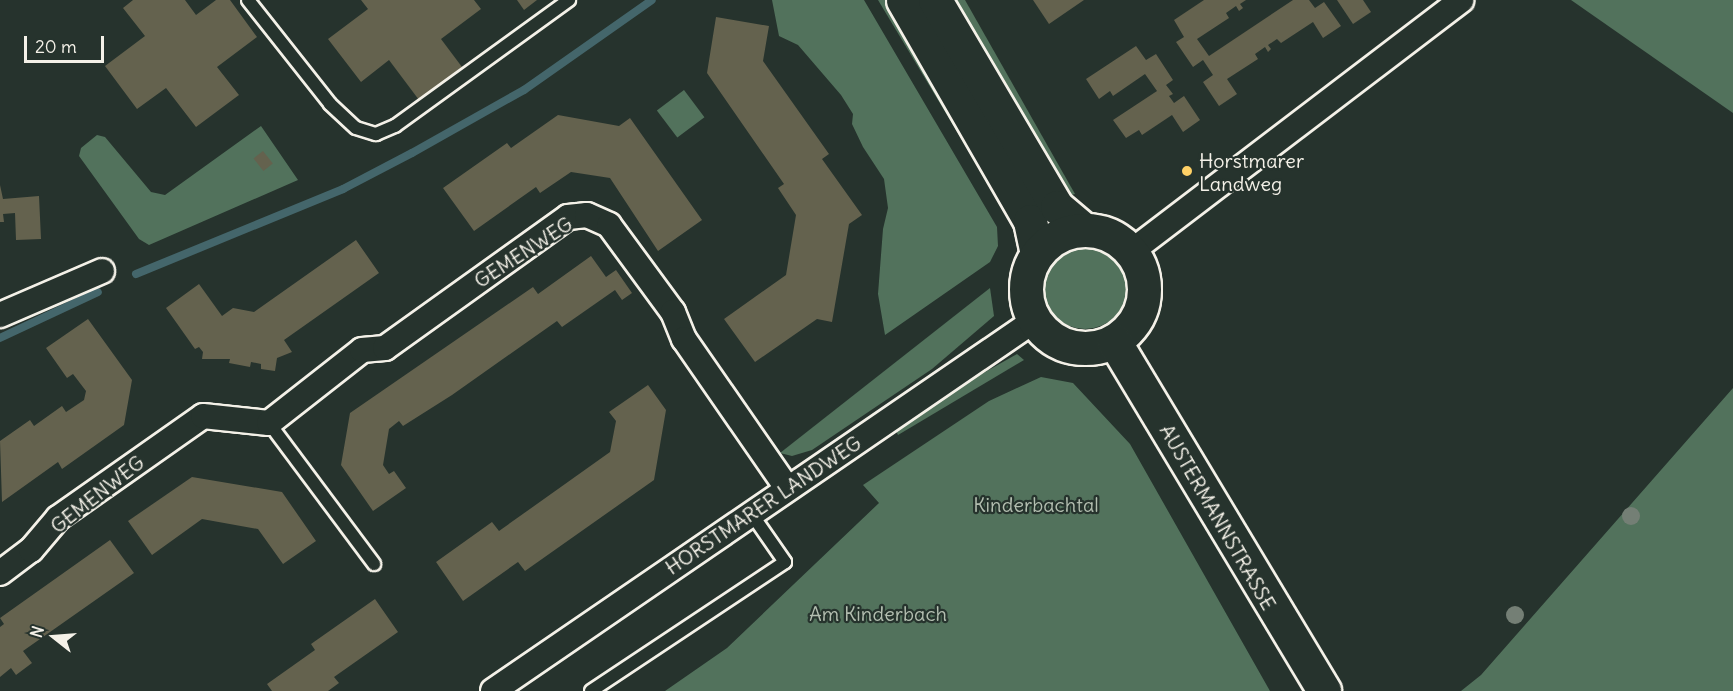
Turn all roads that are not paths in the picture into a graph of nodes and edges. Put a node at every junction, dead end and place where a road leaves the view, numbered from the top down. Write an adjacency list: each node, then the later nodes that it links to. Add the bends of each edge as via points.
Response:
1 (248, 0): 2 (lane, via 330,104 356,128 376,134 395,126)
2 (569, 0)
3 (903, 0): 8 (main road, via 1030,221)
4 (934, 0): 6 (main road, via 1057,207)
5 (1461, 0): 7 (street)
6 (1083, 229): 7 (main road, via 1101,231); 8 (main road, via 1050,241)
7 (1132, 251): 12 (main road, via 1142,274 1144,300 1138,316)
8 (1037, 254): 11 (main road, via 1026,287)
9 (102, 271): 10 (street)
10 (0, 315)
11 (1035, 320): 12 (main road, via 1046,334 1070,346 1097,347); 14 (street, HORSTMARER LANDWEG)
12 (1114, 341): 20 (main road, AUSTERMANNSTRASSE)
13 (269, 423): 14 (street, GEMENWEG, via 362,350 385,348 568,217 587,215 609,225 673,312 684,339); 16 (lane); 17 (street, GEMENWEG, via 203,416 58,518 31,550)
14 (787, 488): 15 (street, HORSTMARER LANDWEG)
15 (751, 513): 18 (street, HORSTMARER LANDWEG); 19 (lane, via 786,562)
16 (374, 564)
17 (0, 573)
18 (493, 691)
19 (591, 691)
20 (1324, 691)

